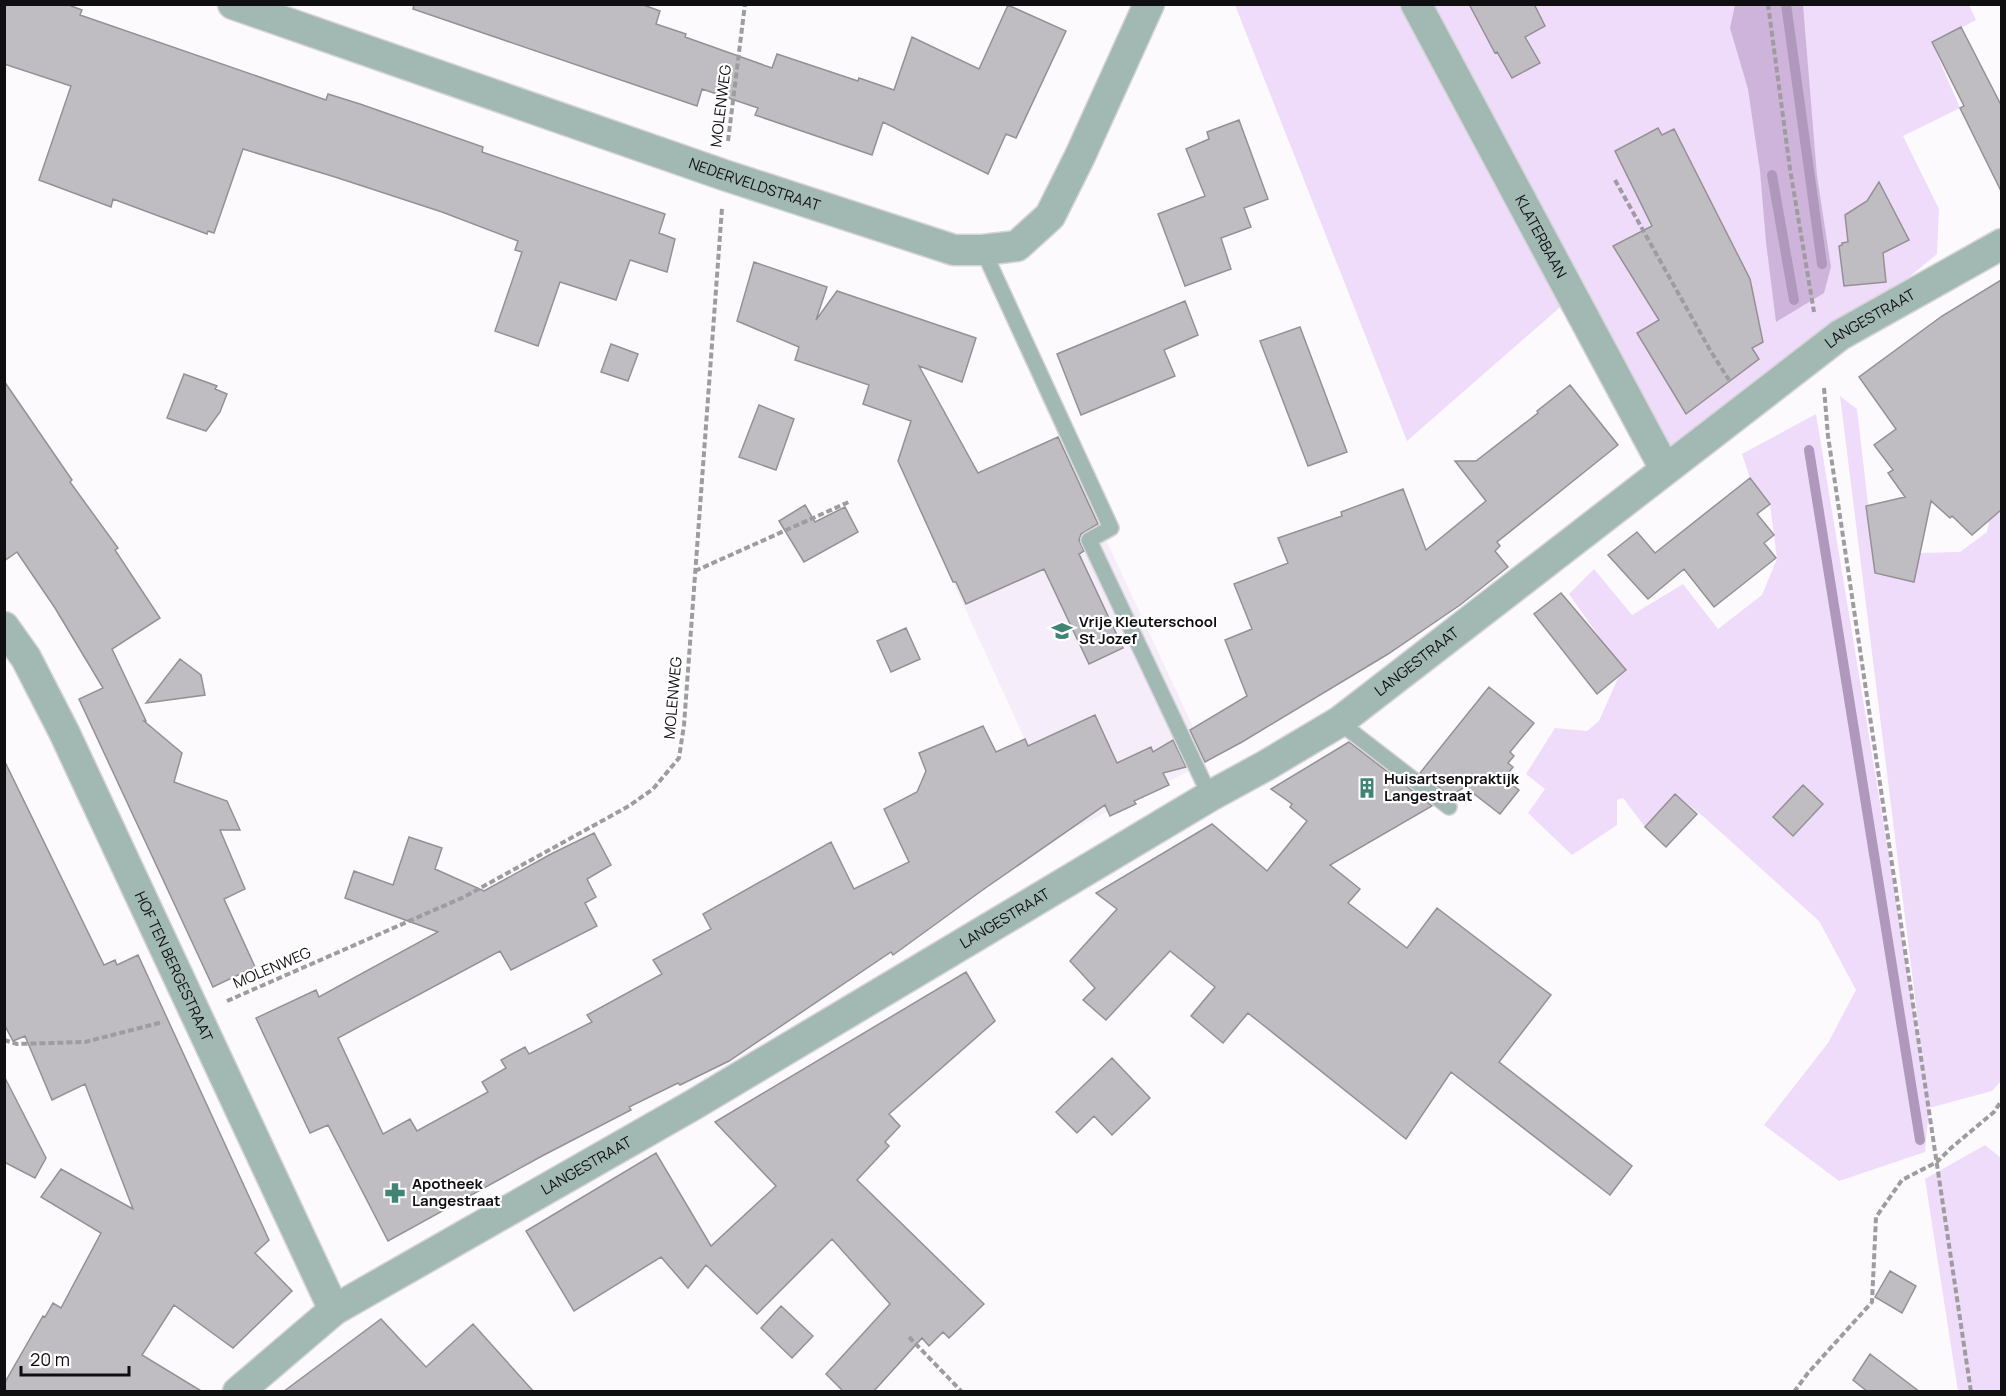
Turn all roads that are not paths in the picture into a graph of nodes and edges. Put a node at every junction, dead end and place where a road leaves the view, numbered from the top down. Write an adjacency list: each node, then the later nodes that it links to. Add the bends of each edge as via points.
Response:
1 (233, 4): 5 (street, NEDERVELDSTRAAT, via 724,175 954,250)
2 (1149, 4): 5 (street, NEDERVELDSTRAAT, via 1050,216 1017,246)
3 (1416, 4): 6 (street, KLATERBAAN)
4 (2001, 243): 6 (street, LANGESTRAAT, via 1840,335)
5 (983, 250): 9 (lane, via 1111,528 1089,540)
6 (1665, 469): 8 (street, LANGESTRAAT)
7 (4, 627): 11 (street, HOF TEN BERGESTRAAT, via 26,658 64,732)
8 (1339, 722): 9 (street, LANGESTRAAT); 10 (lane)
9 (1210, 796): 11 (street, LANGESTRAAT, via 693,1105)
10 (1449, 807)
11 (334, 1310): 12 (street, LANGESTRAAT)
12 (238, 1392)

